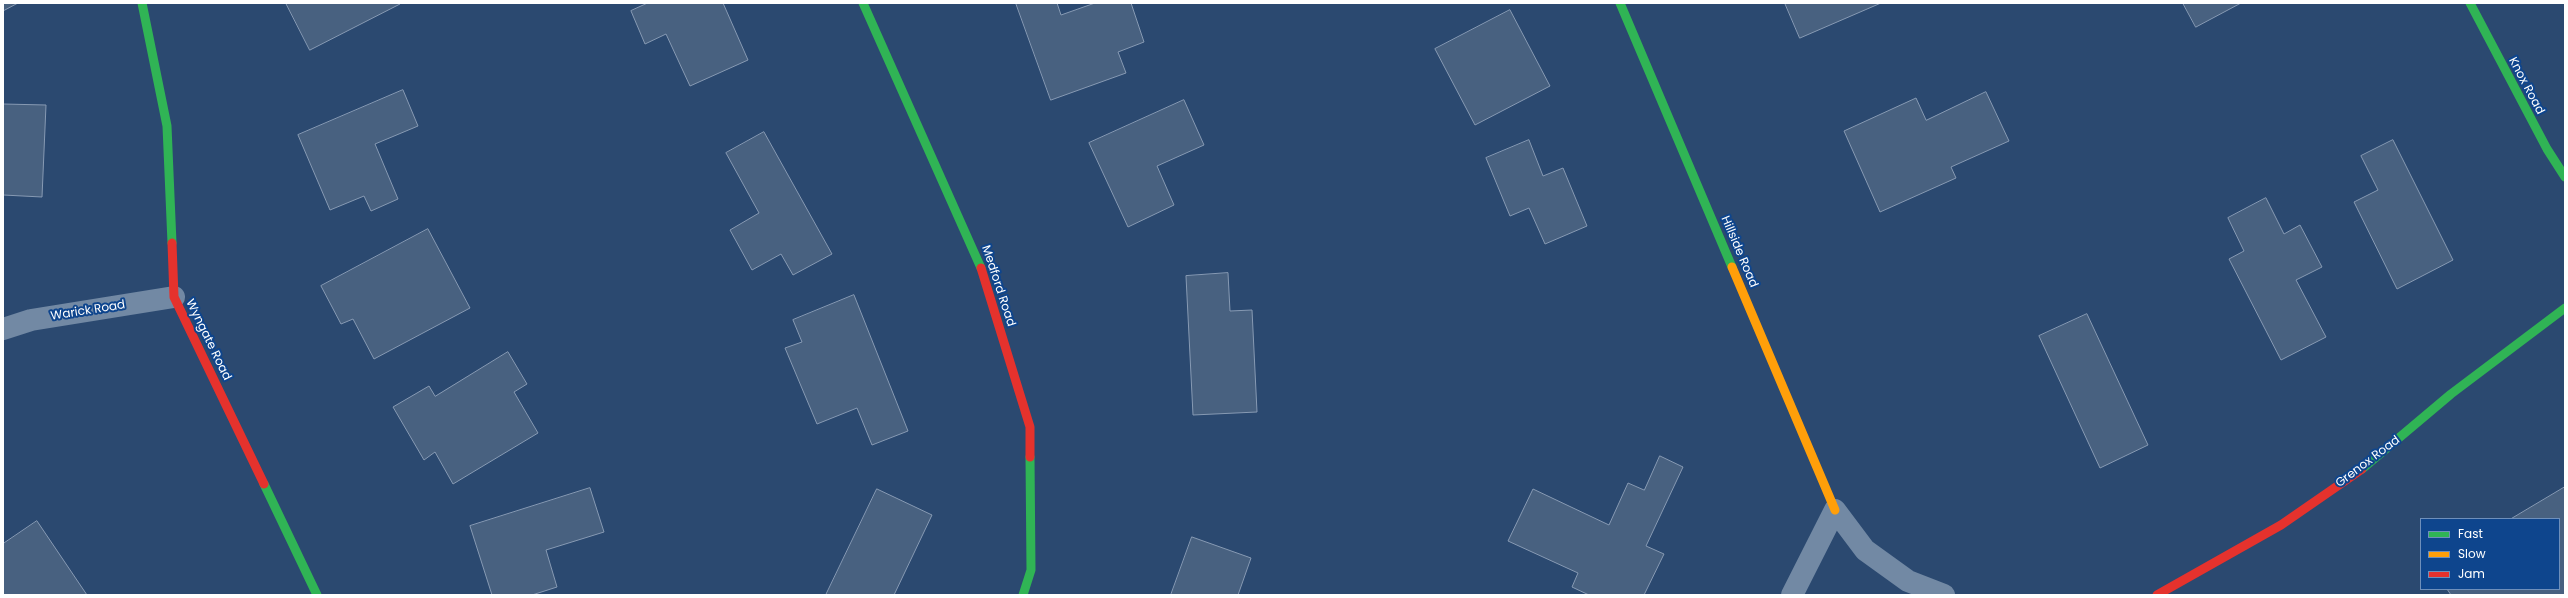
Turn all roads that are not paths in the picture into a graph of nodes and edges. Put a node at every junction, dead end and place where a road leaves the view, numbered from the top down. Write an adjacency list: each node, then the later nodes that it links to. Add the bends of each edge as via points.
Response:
1 (142, 3): 6 (street, Wyngate Road, via 167,126)
2 (863, 3): 11 (street, Medford Road, via 977,255 1030,428 1031,570)
3 (1620, 3): 9 (street, Hillside Road)
4 (2470, 3): 5 (street, Knox Road, via 2547,149)
5 (2565, 177)
6 (174, 297): 8 (street, Warick Road, via 31,320); 10 (street, Wyngate Road)
7 (2565, 308): 14 (street, Grenox Road, via 2451,394 2369,464 2281,525)
8 (3, 330)
9 (1836, 510): 12 (street); 13 (street, via 1865,550 1908,581)
10 (317, 595)
11 (1023, 595)
12 (1792, 595)
13 (1944, 595)
14 (2157, 595)

